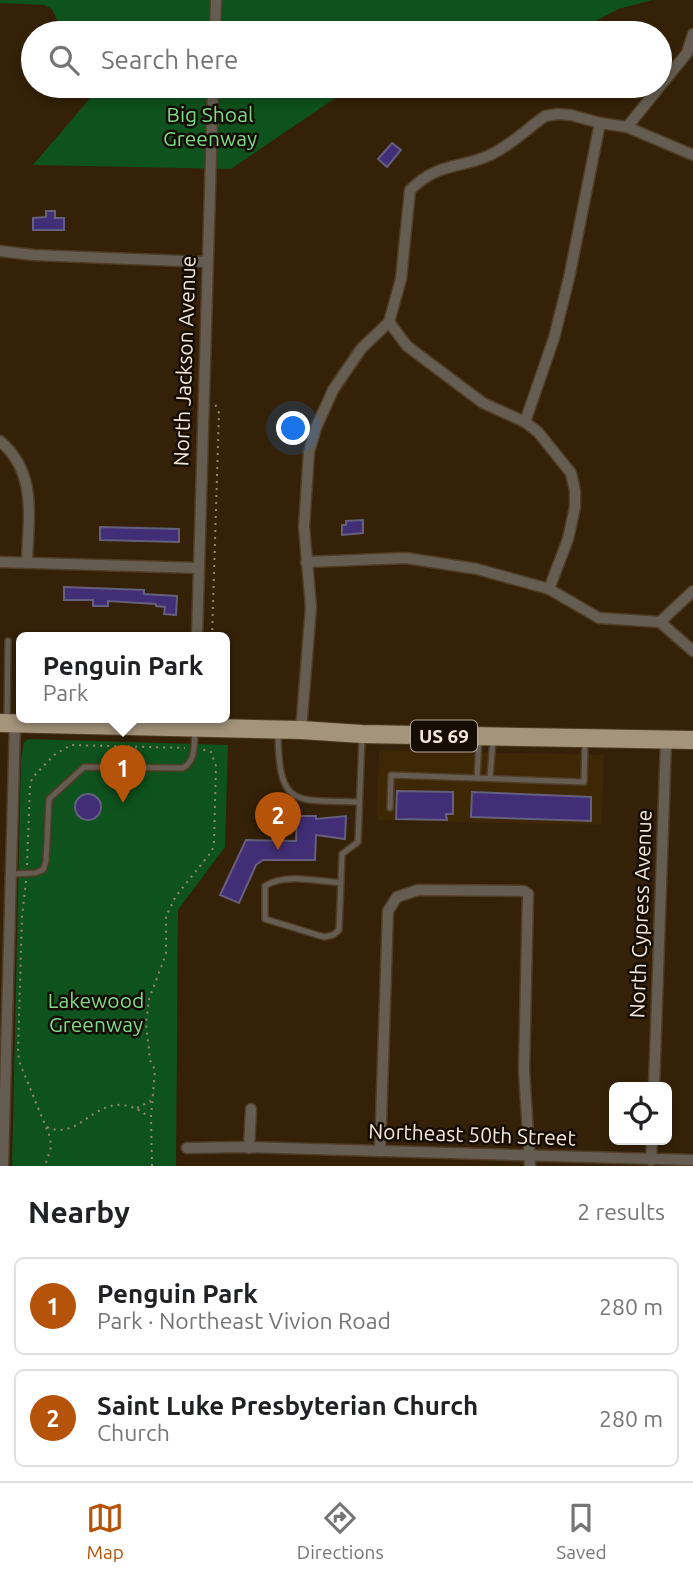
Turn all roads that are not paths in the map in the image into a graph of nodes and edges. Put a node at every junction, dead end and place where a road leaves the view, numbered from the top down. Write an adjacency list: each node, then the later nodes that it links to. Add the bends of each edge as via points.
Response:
1 (216, 0): 2 (street)
2 (215, 21)
3 (693, 34): 4 (street, via 687,53)
4 (672, 72)
5 (213, 98): 11 (street, North Jackson Avenue)
6 (651, 98): 8 (street)
7 (600, 123): 8 (street); 12 (street, via 570,115 545,116 488,156 432,172 410,190 401,279); 13 (street, via 554,338)
8 (627, 127): 9 (street)
9 (693, 155)
10 (0, 251): 11 (street)
11 (207, 262): 18 (street, North Jackson Avenue)
12 (389, 322): 13 (street, via 407,346 484,403); 16 (street, via 346,369 316,428 305,492)
13 (525, 422): 19 (street, via 570,473 575,491 568,539)
14 (0, 441): 17 (street, via 14,454 26,480)
15 (0, 562): 17 (street)
16 (306, 562): 19 (street, via 418,559); 28 (street, via 311,607)
17 (27, 563): 18 (street)
18 (199, 568): 22 (street, North Jackson Avenue)
19 (549, 589): 21 (street, via 599,618)
20 (693, 591): 21 (street)
21 (660, 622): 24 (street)
22 (197, 632)
23 (8, 640): 25 (lane)
24 (693, 651)
25 (7, 723): 38 (street)
26 (195, 723): 27 (main road, US 69); 39 (lane, via 194,748 189,765 183,768 84,767 49,799 43,870)
27 (278, 730): 28 (main road, US 69); 36 (lane, via 278,764 292,795)
28 (300, 730): 29 (main road, US 69)
29 (362, 734): 30 (main road, US 69); 36 (lane)
30 (486, 737): 31 (main road, US 69); 34 (lane); 35 (lane)
31 (585, 739): 33 (main road, US 69); 35 (lane, via 584,782)
32 (693, 740): 33 (main road, US 69)
33 (666, 741): 44 (street, North Cypress Avenue)
34 (477, 778): 35 (lane); 37 (lane, via 391,775)
35 (490, 778)
36 (359, 802): 40 (lane, via 358,842 342,854)
37 (390, 808)
38 (6, 822): 39 (street)
39 (10, 874): 43 (street)
40 (341, 883): 40 (lane, via 339,930 332,935 324,937 265,919 268,883 280,879)
41 (537, 885): 42 (street)
42 (527, 894): 50 (street, via 418,890 397,897 388,911); 53 (street, via 524,1070)
43 (4, 953): 45 (street)
44 (654, 1082)
45 (2, 1089): 54 (street)
46 (251, 1109): 49 (street)
47 (652, 1145): 51 (street)
48 (187, 1148): 49 (street, Northeast 50th Street)
49 (249, 1148): 50 (street, Northeast 50th Street)
50 (380, 1151): 53 (street, Northeast 50th Street)
51 (651, 1160): 52 (street, Northeast 50th Street); 53 (street, Northeast 50th Street)
52 (693, 1160)
53 (530, 1161)
54 (3, 1166)

